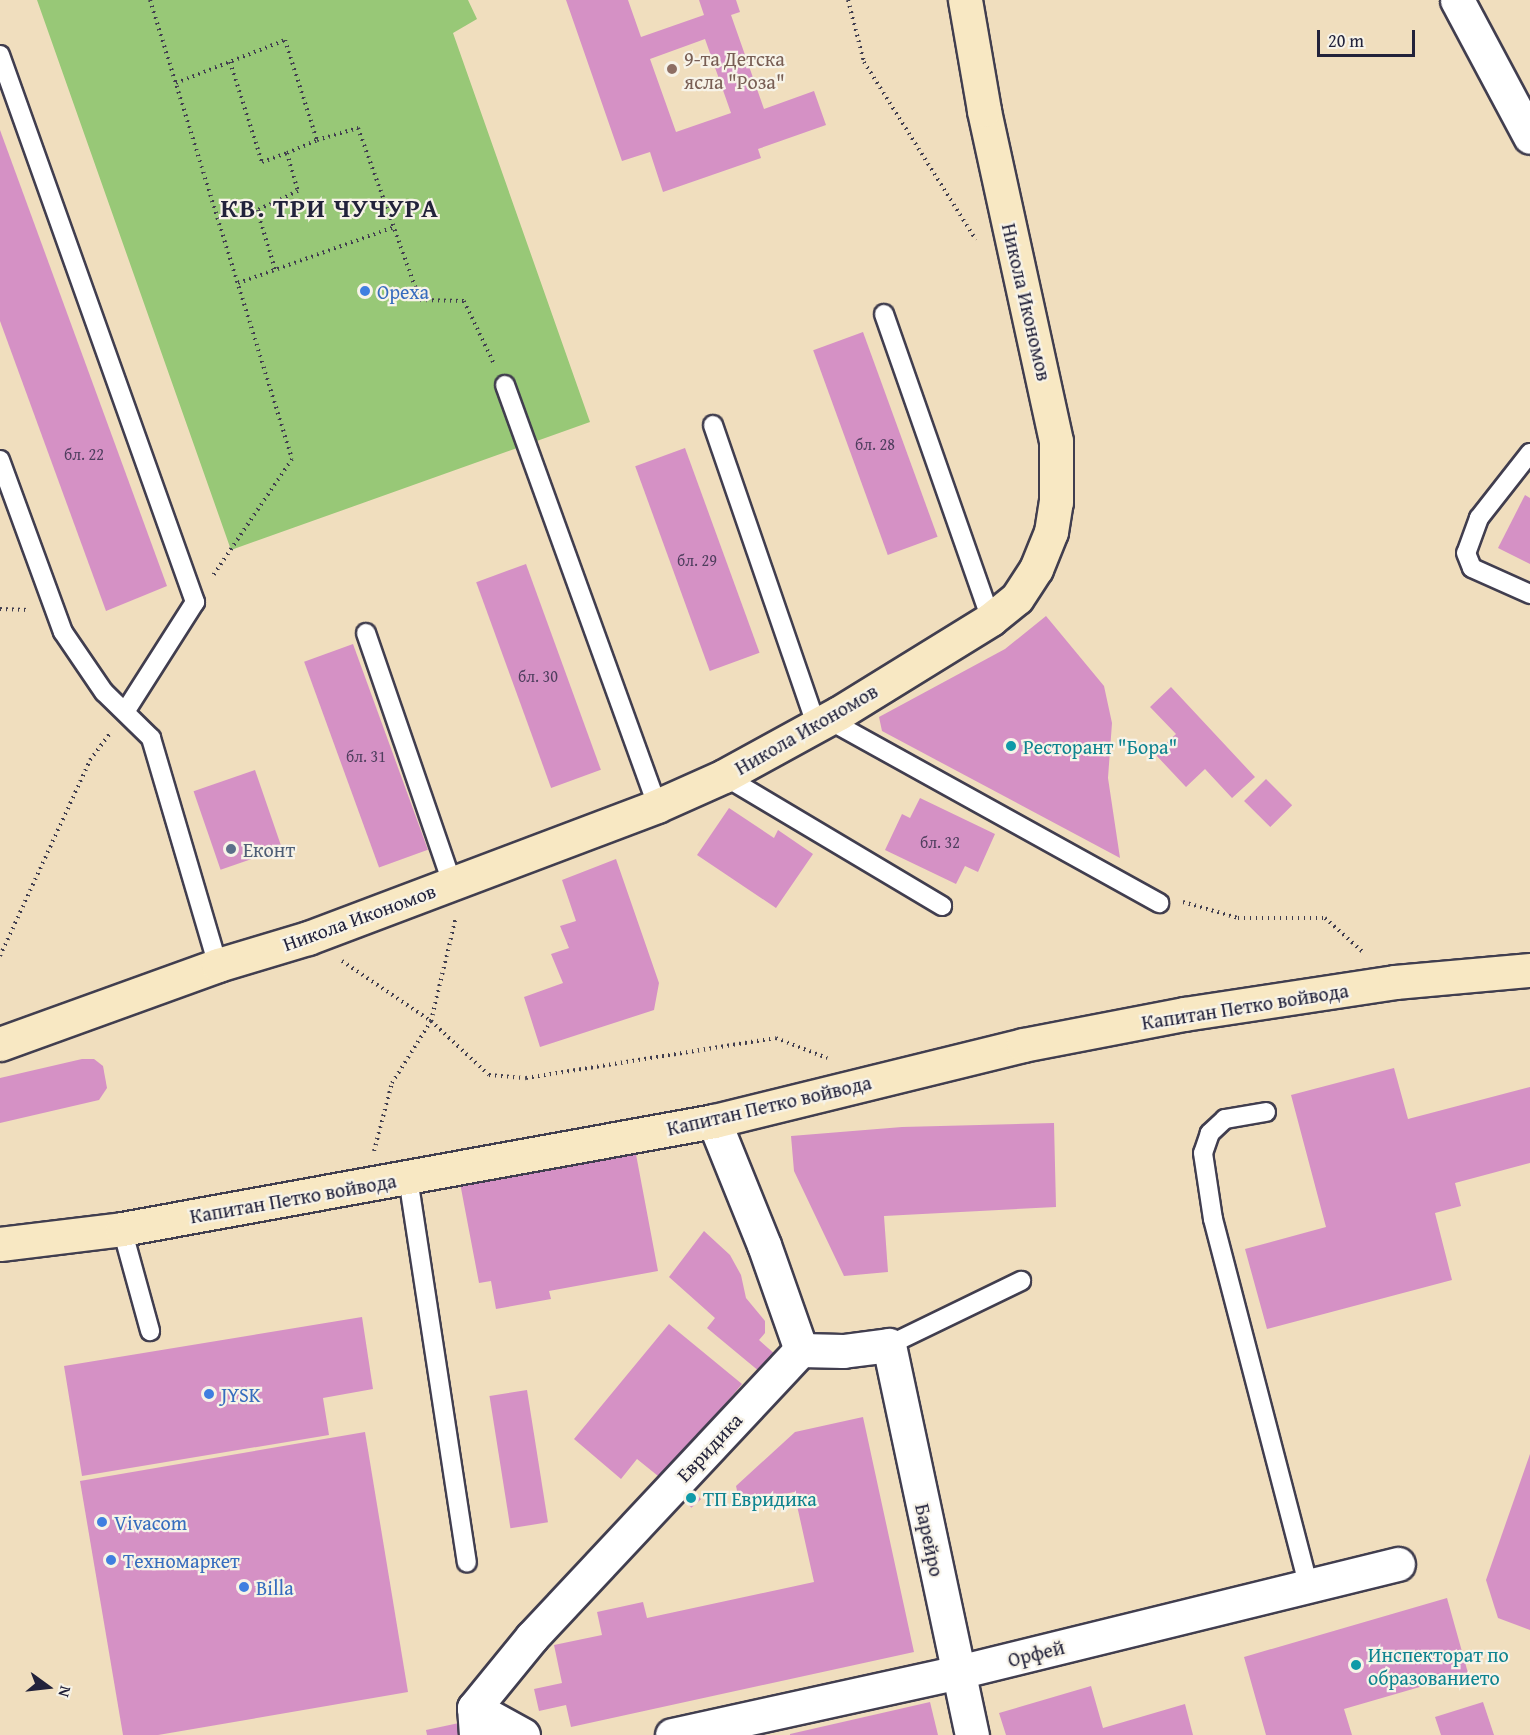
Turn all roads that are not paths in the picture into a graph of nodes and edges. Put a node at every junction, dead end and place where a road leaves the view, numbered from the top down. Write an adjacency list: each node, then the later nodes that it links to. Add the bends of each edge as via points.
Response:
1 (964, 0): 11 (street, Никола Икономов, via 1002,198 1042,365 1058,471 1051,532 1036,569 1017,598)
2 (1457, 0): 4 (street)
3 (0, 56): 13 (lane, via 195,602)
4 (1530, 137)
5 (884, 314): 11 (lane)
6 (504, 385): 16 (lane)
7 (713, 425): 14 (lane)
8 (1530, 453): 10 (lane, via 1479,518 1466,553 1472,568)
9 (0, 460): 13 (lane, via 63,632 104,692)
10 (1530, 594)
11 (991, 619): 14 (street, Никола Икономов)
12 (366, 633): 17 (lane)
13 (125, 712): 20 (lane, via 152,738)
14 (822, 722): 15 (street, Никола Икономов); 18 (lane)
15 (724, 776): 16 (street, Никола Икономов); 19 (lane)
16 (657, 806): 17 (street, Никола Икономов)
17 (455, 896): 20 (street, Никола Икономов)
18 (1159, 903)
19 (942, 906)
20 (218, 965): 22 (street, Никола Икономов)
21 (1526, 973): 24 (street, Капитан Петко войвода, via 1395,982 1184,1014 878,1079)
22 (0, 1044)
23 (1266, 1112): 34 (lane, via 1225,1119 1210,1133 1203,1153 1213,1219)
24 (714, 1121): 25 (street, Капитан Петко войвода); 31 (street)
25 (408, 1178): 26 (street, Капитан Петко войвода); 32 (lane)
26 (123, 1229): 27 (street, Капитан Петко войвода); 29 (lane)
27 (3, 1243)
28 (1021, 1281): 30 (lane)
29 (150, 1331)
30 (889, 1345): 31 (street, via 843,1351); 35 (street, Барейро)
31 (801, 1350): 36 (street, Евридика, via 532,1637)
32 (467, 1562)
33 (1398, 1564): 34 (street, Орфей)
34 (1308, 1587): 35 (street, Орфей)
35 (957, 1672): 37 (street, Орфей); 40 (street, Барейро)
36 (475, 1721): 38 (street)
37 (712, 1731): 39 (street, Орфей)
38 (523, 1735)
39 (672, 1735)
40 (972, 1735)

